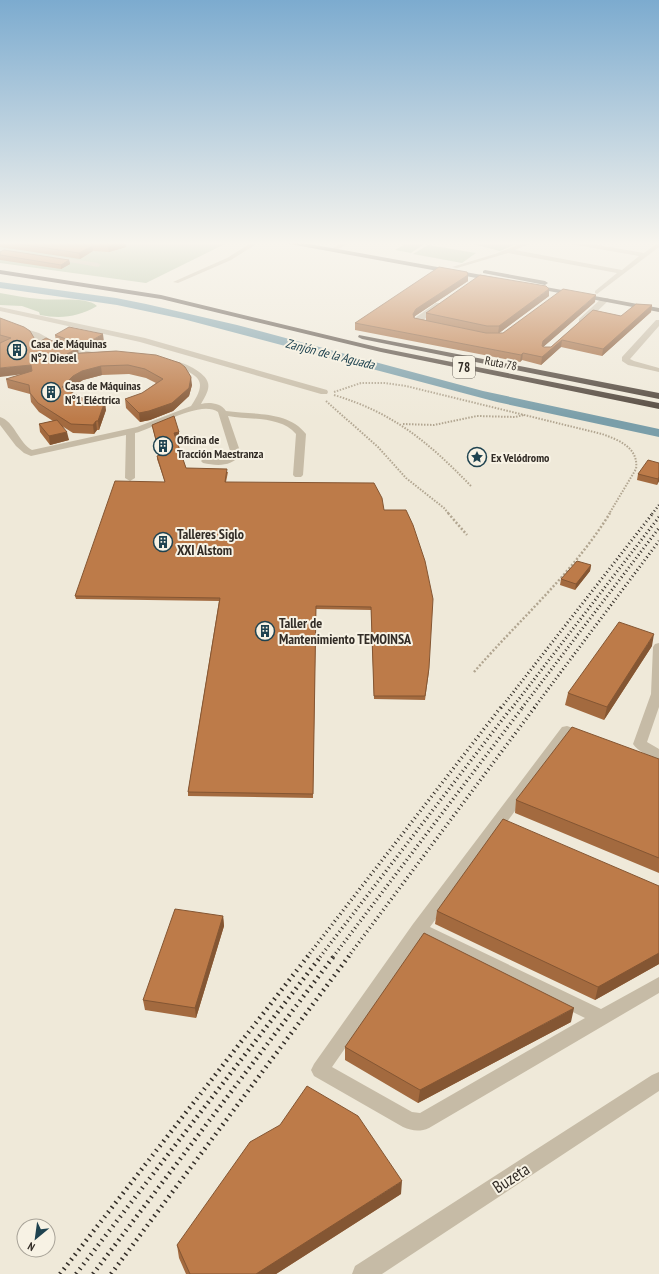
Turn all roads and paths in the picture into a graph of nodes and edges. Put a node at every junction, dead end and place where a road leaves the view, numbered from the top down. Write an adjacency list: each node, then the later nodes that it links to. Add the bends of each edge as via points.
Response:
1 (174, 300): 21 (highway, Ruta 78 / 78, via 439,362)
2 (203, 300): 20 (highway, Ruta 78 / 78, via 425,350)
3 (445, 300): 13 (street, via 418,320 420,323)
4 (605, 300): 12 (street)
5 (607, 300): 9 (main road)
6 (645, 300): 7 (main road)
7 (659, 303)
8 (0, 309): 19 (street, via 142,340)
9 (659, 310)
10 (659, 322): 14 (street)
11 (0, 323): 16 (street, via 25,331 62,349)
12 (576, 325)
13 (440, 327)
14 (647, 334): 15 (street); 18 (street, via 625,359)
15 (659, 336)
16 (105, 356)
17 (164, 361): 22 (street, via 185,368 202,380 203,388)
18 (659, 370)
19 (324, 392): 24 (path, via 338,391 361,383 385,383); 27 (path, via 372,407); 34 (path, via 327,402 374,443 414,486 444,508)
20 (659, 396)
21 (659, 406)
22 (195, 407): 23 (street, via 215,406); 29 (street, via 146,427)
23 (223, 413): 25 (street); 28 (street)
24 (524, 415): 27 (path, via 478,416 434,425); 36 (path, via 612,438 634,452 638,464 601,527 576,561)
25 (244, 417): 28 (street); 31 (street, via 283,420 299,430 301,434)
26 (0, 420): 29 (street, via 7,425 24,450 31,453)
27 (402, 424): 33 (path)
28 (227, 425): 30 (street, via 236,456 227,462)
29 (131, 430): 32 (street)
30 (206, 461)
31 (298, 475)
32 (130, 478)
33 (471, 486)
34 (467, 535)
35 (659, 647): 37 (street)
36 (474, 672)
37 (658, 694): 40 (street, via 640,744)
38 (596, 740): 42 (street, via 567,730)
39 (631, 754): 41 (street)
40 (659, 754)
41 (659, 764)
42 (499, 820): 43 (street); 44 (street)
43 (514, 827)
44 (419, 929): 46 (street); 46 (street, via 320,1070 410,1121 422,1122)
45 (659, 984): 46 (street)
46 (602, 1018)
47 (659, 1082): 48 (street, Buzeta)
48 (363, 1274)

